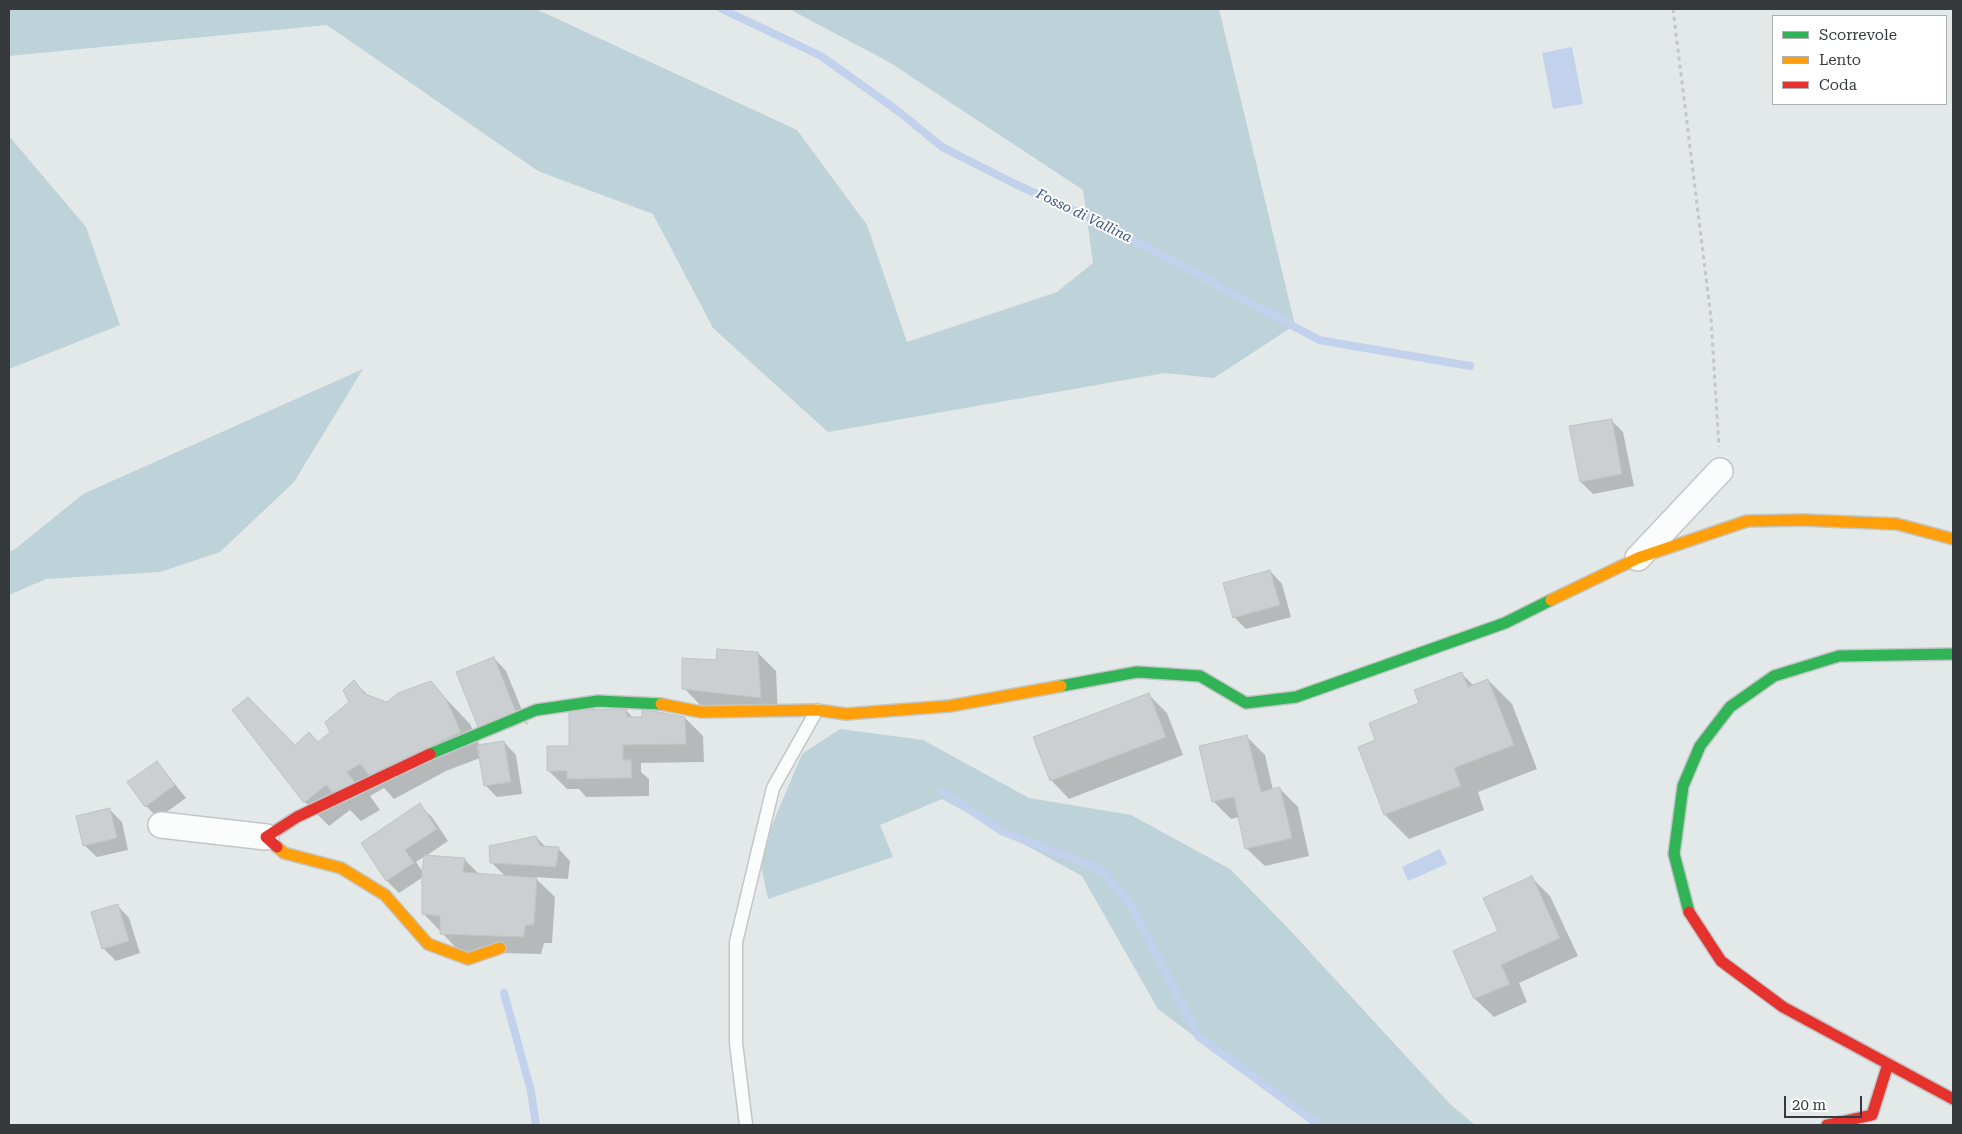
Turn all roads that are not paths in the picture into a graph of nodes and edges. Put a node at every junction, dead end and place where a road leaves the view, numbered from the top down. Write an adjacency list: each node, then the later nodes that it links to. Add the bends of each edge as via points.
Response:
1 (1720, 471): 3 (street)
2 (1953, 539): 3 (street, via 1897,524 1747,521)
3 (1638, 558): 5 (street, via 1505,623 1296,697 1246,703 1200,676 1137,672 950,706 846,714)
4 (1953, 654): 9 (street, via 1839,656 1774,676 1730,707 1700,746 1683,786 1674,854 1690,915 1721,961 1783,1007)
5 (817, 710): 7 (street, via 700,712 651,702 598,701 536,710 462,739 297,817); 11 (lane, via 773,788 736,942 736,1044)
6 (161, 825): 7 (street)
7 (266, 837): 8 (street, via 284,853 341,868 385,895 428,944 468,959)
8 (500, 948)
9 (1888, 1064): 10 (street); 12 (street, via 1872,1115)
10 (1953, 1099)
11 (746, 1125)
12 (1827, 1125)

